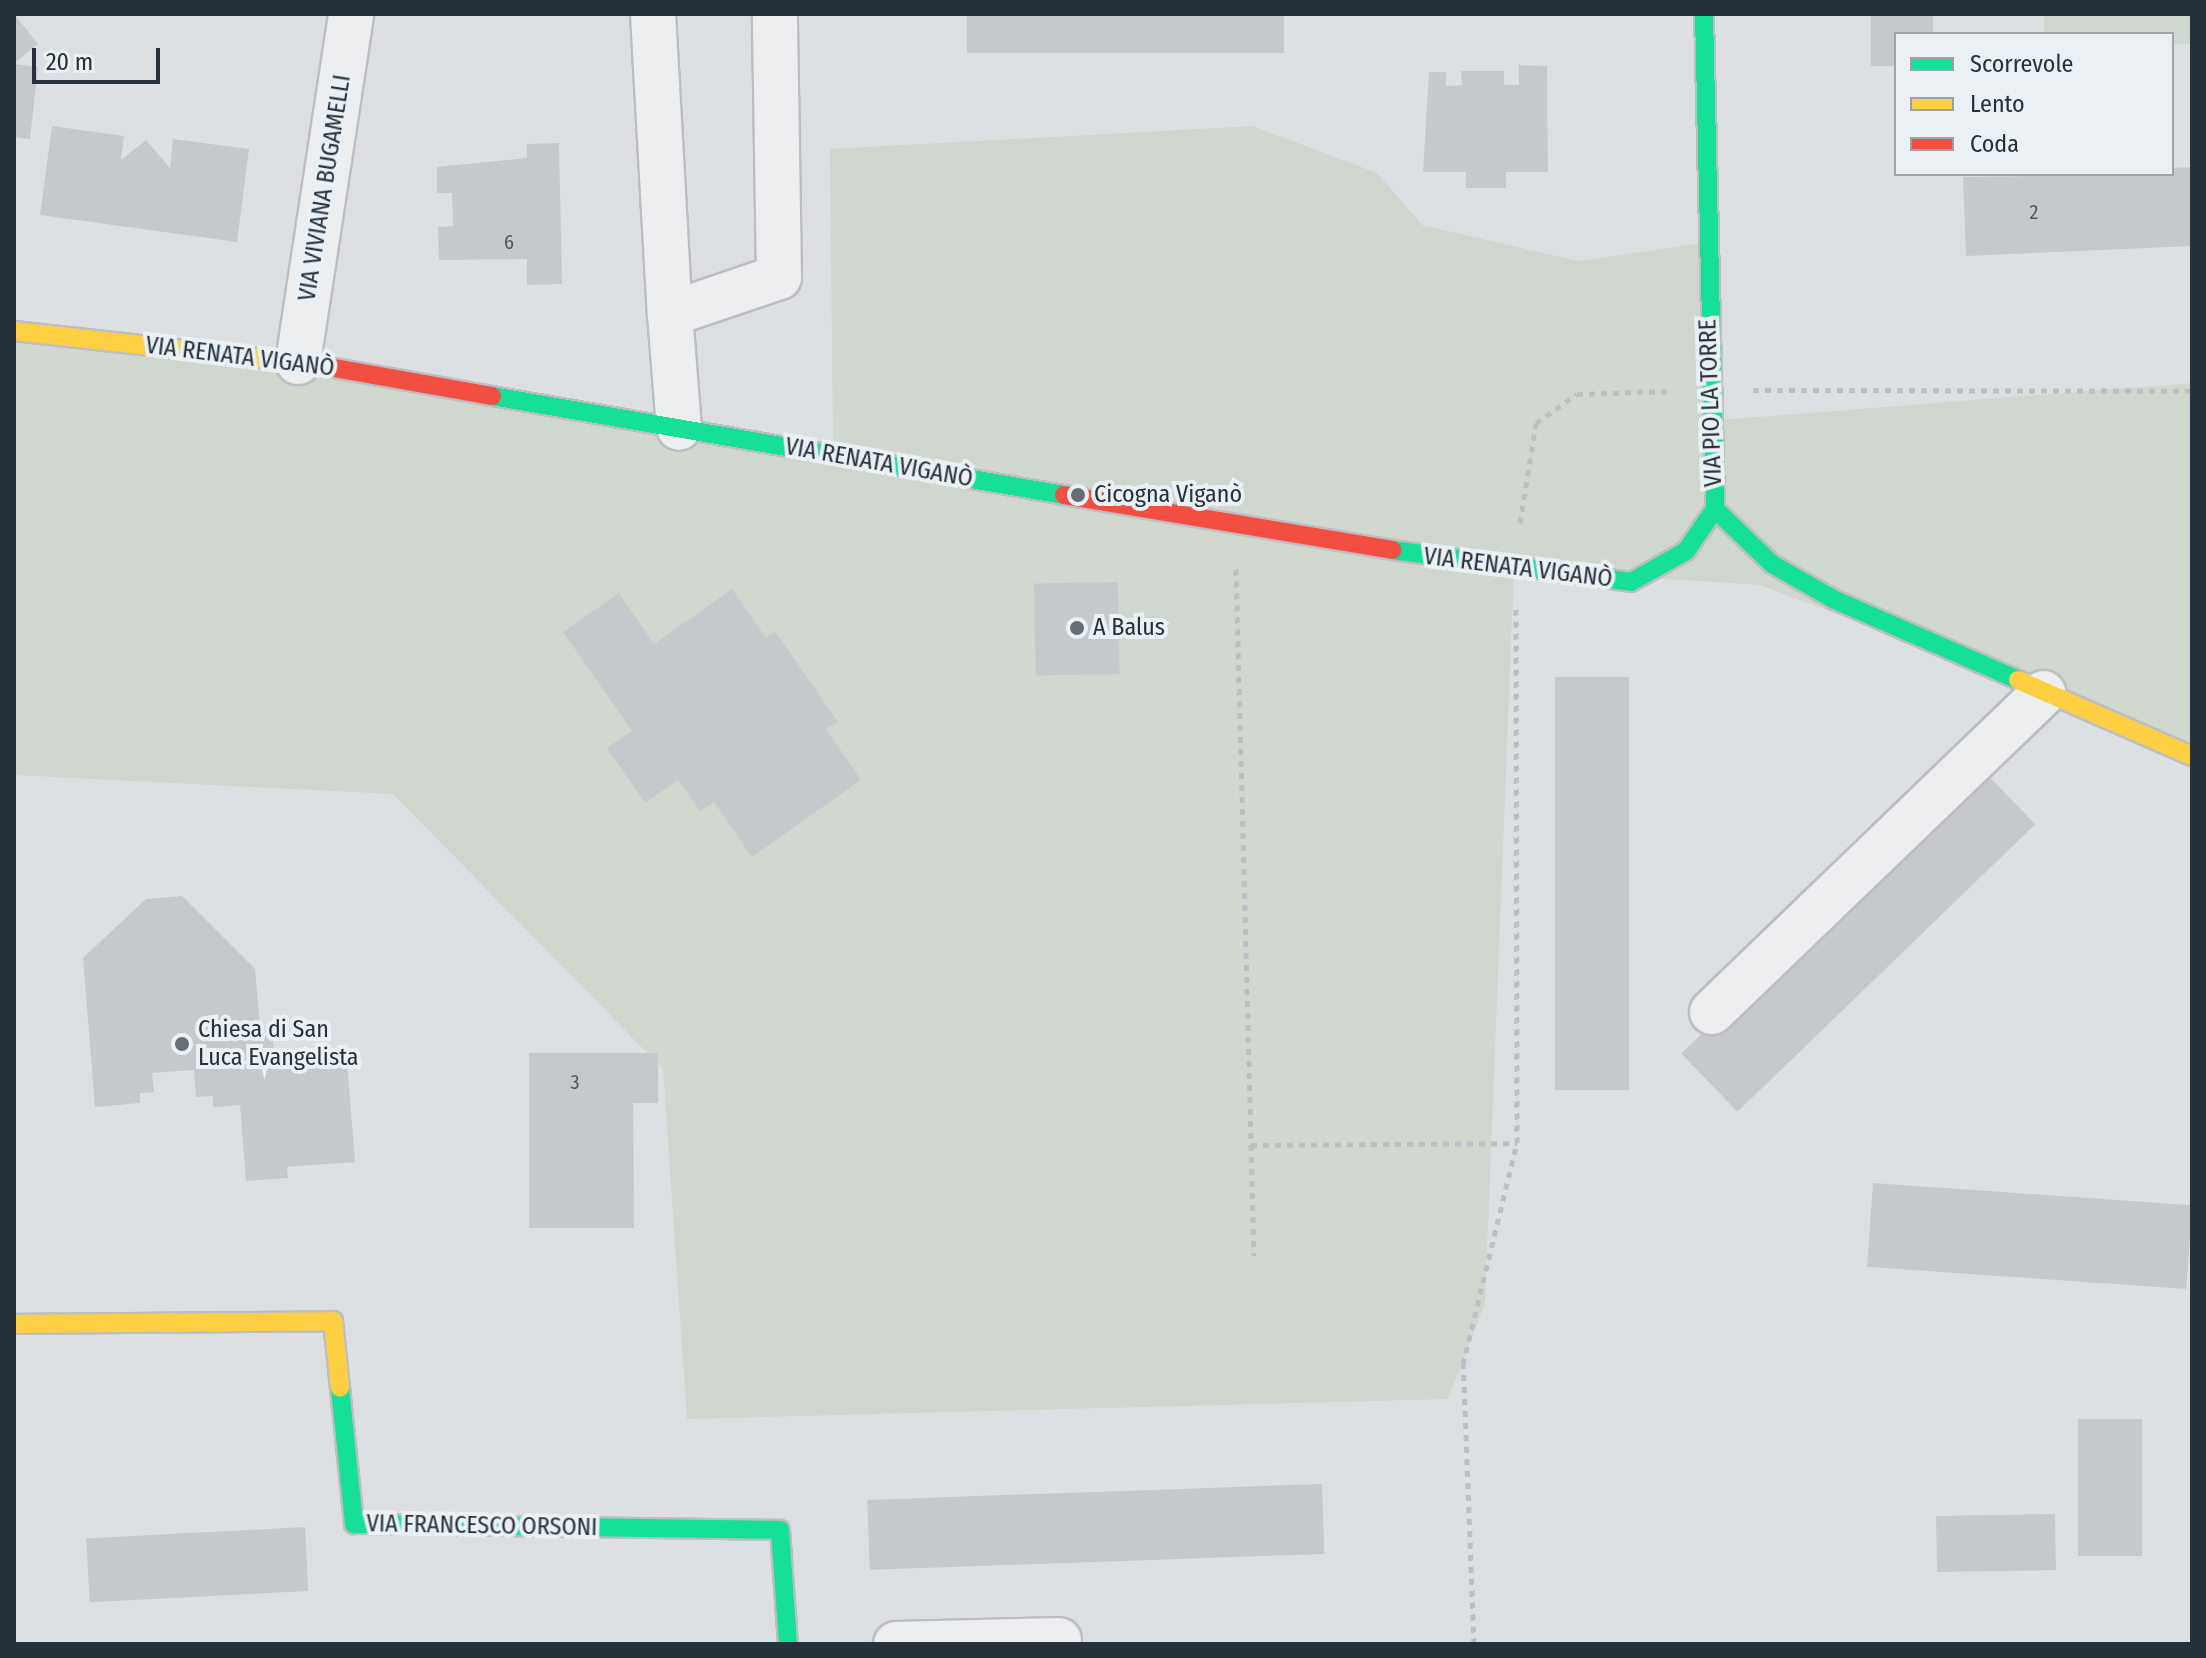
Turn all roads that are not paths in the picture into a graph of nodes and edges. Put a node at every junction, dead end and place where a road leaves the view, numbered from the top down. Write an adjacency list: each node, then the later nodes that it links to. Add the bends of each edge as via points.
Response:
1 (351, 14): 7 (street, VIA VIVIANA BUGAMELLI)
2 (653, 14): 5 (street)
3 (775, 14): 5 (street, via 779,277)
4 (1704, 14): 9 (street, VIA PIO LA TORRE, via 1708,389)
5 (670, 314): 8 (street)
6 (14, 331): 7 (street, VIA RENATA VIGANÒ)
7 (298, 362): 8 (street, VIA RENATA VIGANÒ)
8 (679, 428): 9 (street, VIA RENATA VIGANÒ, via 1234,524 1631,582 1686,551)
9 (1715, 509): 10 (street, VIA PIO LA TORRE, via 1772,564 1833,599)
10 (2043, 693): 11 (street, VIA PIO LA TORRE); 12 (street)
11 (2192, 756)
12 (1712, 1012)
13 (14, 1324): 15 (street, VIA FRANCESCO ORSONI, via 333,1321 354,1524 780,1530)
14 (1059, 1640): 16 (street)
15 (788, 1644)
16 (896, 1644)

